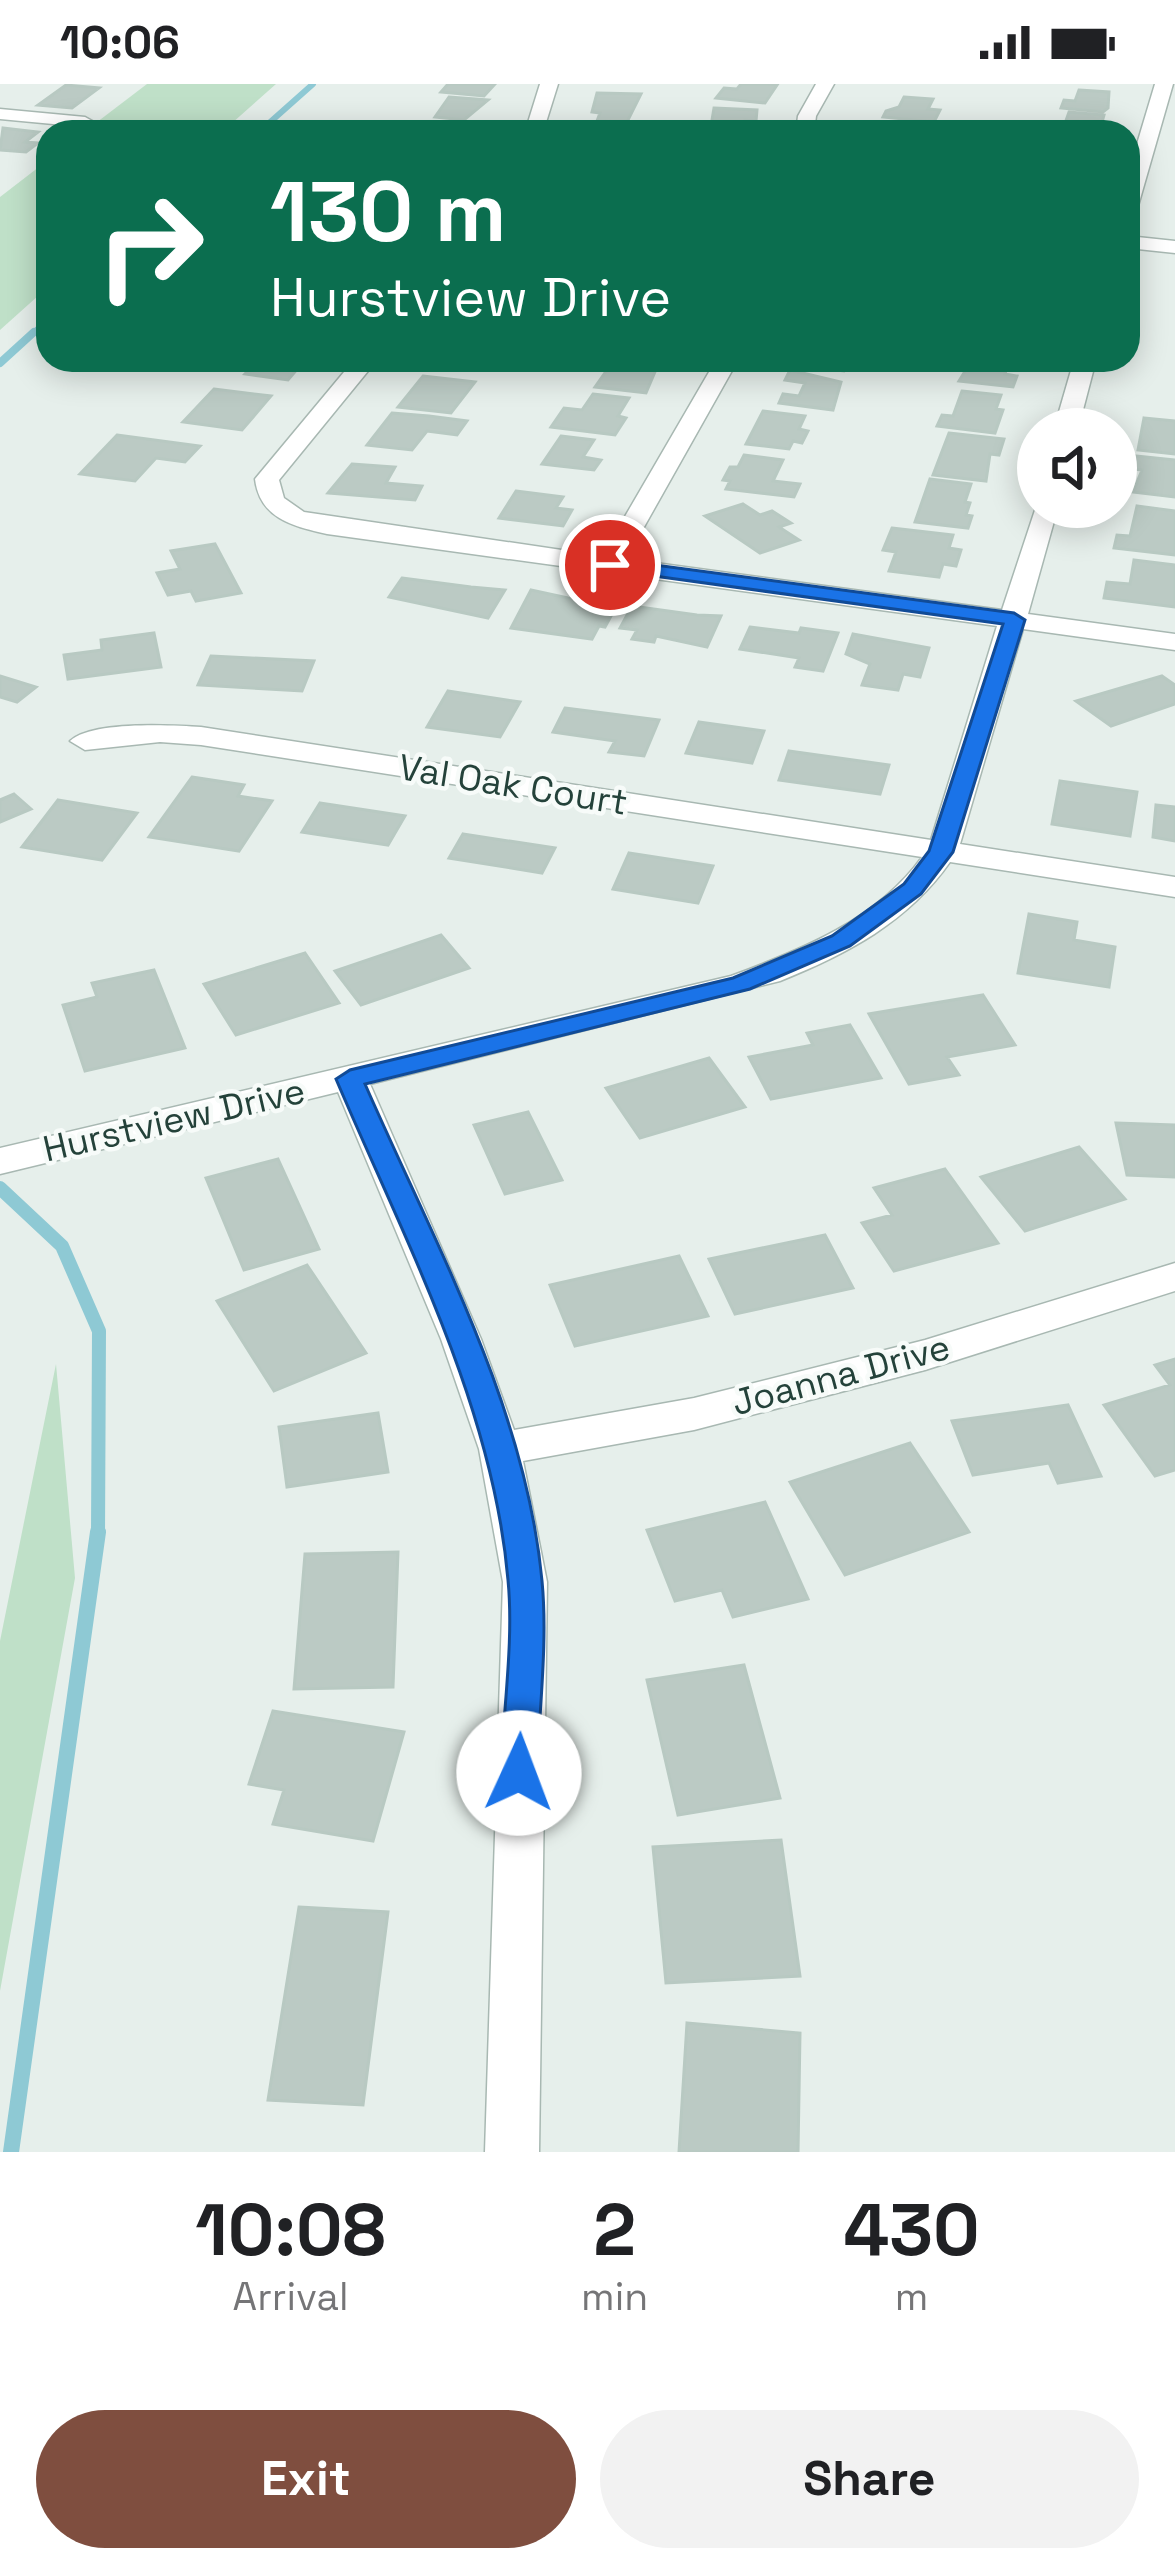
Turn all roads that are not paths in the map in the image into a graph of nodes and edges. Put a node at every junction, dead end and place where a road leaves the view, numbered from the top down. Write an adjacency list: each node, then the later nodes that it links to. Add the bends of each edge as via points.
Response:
1 (549, 84): 6 (street)
2 (825, 84): 7 (street)
3 (1164, 84): 8 (street)
4 (0, 114): 5 (street)
5 (64, 120)
6 (538, 120)
7 (806, 120)
8 (1140, 165)
9 (1140, 243): 10 (street)
10 (1175, 247)
11 (356, 372): 16 (street, via 267,478 267,496 279,511)
12 (720, 372): 16 (street)
13 (1082, 372): 14 (street)
14 (1072, 408)
15 (1039, 528): 17 (street, Hurstview Drive)
16 (610, 565): 17 (street)
17 (1014, 620): 18 (street); 20 (street, Hurstview Drive)
18 (1175, 642)
19 (85, 741): 20 (street, Val Oak Court, via 201,736)
20 (941, 852): 21 (street, Val Oak Court); 22 (street, Hurstview Drive, via 912,889 794,964 741,984)
21 (1175, 887)
22 (350, 1079): 23 (street, Hurstview Drive); 25 (street)
23 (10, 1159)
24 (1175, 1277): 25 (street, Joanna Drive, via 694,1414)
25 (500, 1449): 26 (street, via 525,1582)
26 (512, 2152)

